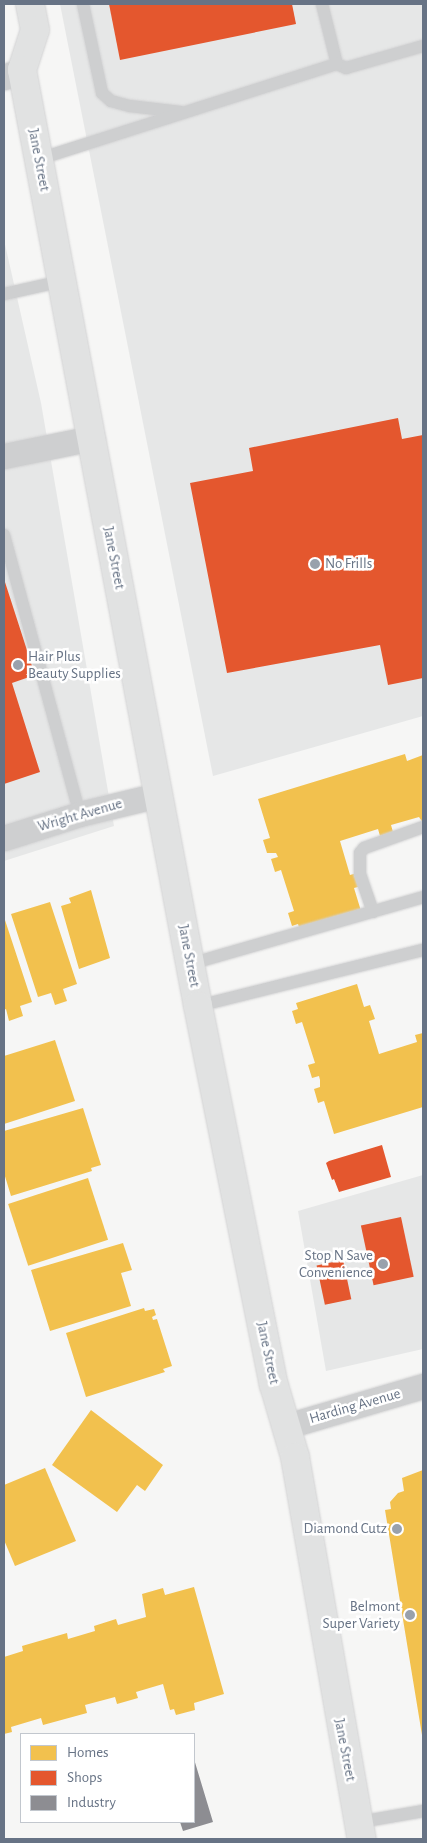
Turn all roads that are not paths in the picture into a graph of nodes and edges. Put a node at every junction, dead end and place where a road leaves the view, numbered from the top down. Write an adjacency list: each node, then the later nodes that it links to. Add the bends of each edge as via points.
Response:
1 (30, 4): 6 (main road, Jane Street, via 35,30)
2 (83, 4): 7 (lane, via 102,94 111,101 130,106)
3 (322, 4): 5 (lane)
4 (423, 46): 5 (lane, via 346,68)
5 (337, 64): 7 (lane)
6 (10, 67): 8 (main road, Jane Street)
7 (188, 112): 8 (lane)
8 (39, 160): 9 (main road, Jane Street)
9 (62, 281): 10 (lane); 11 (main road, Jane Street)
10 (4, 294)
11 (92, 438): 12 (street); 14 (main road, Jane Street)
12 (4, 456)
13 (4, 535): 15 (lane)
14 (158, 795): 15 (street, Wright Avenue); 21 (main road, Jane Street)
15 (80, 814): 17 (street, Wright Avenue)
16 (423, 827): 19 (lane, via 364,848 360,853 360,874)
17 (4, 838)
18 (423, 896): 19 (lane)
19 (373, 912): 21 (lane)
20 (423, 950): 22 (lane)
21 (190, 964): 22 (main road, Jane Street)
22 (198, 1006): 24 (main road, Jane Street, via 274,1385)
23 (423, 1386): 24 (street, Harding Avenue)
24 (286, 1426): 26 (main road, Jane Street, via 295,1457)
25 (423, 1811): 26 (lane)
26 (361, 1831)

